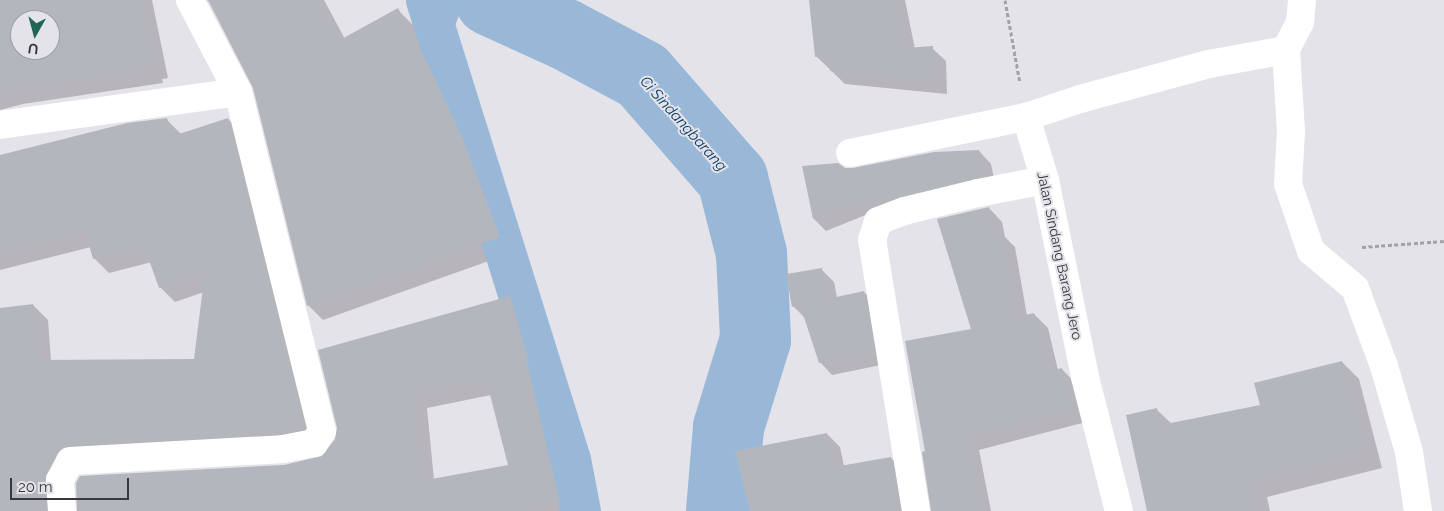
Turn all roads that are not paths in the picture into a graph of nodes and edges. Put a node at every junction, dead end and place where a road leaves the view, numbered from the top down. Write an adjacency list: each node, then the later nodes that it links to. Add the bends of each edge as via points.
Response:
1 (190, 0): 4 (street)
2 (1302, 0): 3 (street, via 1300,22)
3 (1286, 50): 5 (street, via 1209,64); 12 (street, via 1291,131 1288,184 1311,251 1354,288 1387,375 1409,452)
4 (238, 92): 6 (street); 9 (street, via 322,431 314,442 283,449 70,461 60,480)
5 (1026, 117): 7 (street); 8 (street, Jalan Sindang Barang Jero)
6 (0, 125)
7 (850, 154)
8 (1045, 180): 10 (street, via 904,211 878,221 872,240); 11 (street, Jalan Sindang Barang Jero, via 1085,377)
9 (62, 511)
10 (916, 511)
11 (1119, 511)
12 (1418, 511)

